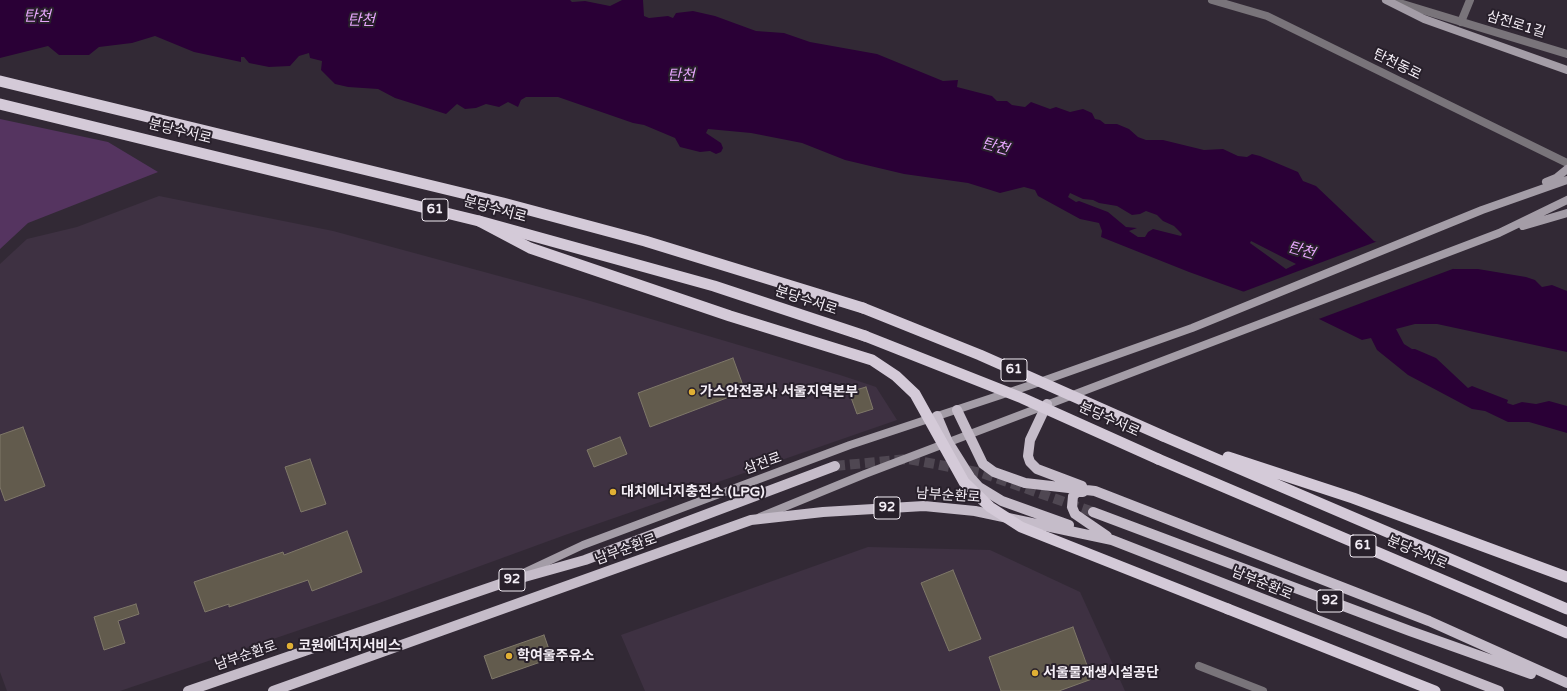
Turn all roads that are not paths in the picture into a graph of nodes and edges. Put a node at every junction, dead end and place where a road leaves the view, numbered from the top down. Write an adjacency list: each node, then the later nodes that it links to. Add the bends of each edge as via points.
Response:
1 (1212, 0): 9 (street, 탄천동로, via 1267,16)
2 (1387, 0): 4 (street, 삼전로1길); 6 (main road, via 1424,19)
3 (1470, 0): 4 (street)
4 (1461, 22): 5 (street, 삼전로1길)
5 (1567, 54)
6 (1567, 70)
7 (0, 81): 21 (highway, 분당수서로 / 61, bridge, via 503,203 766,277 863,308 980,355)
8 (0, 104): 15 (highway, 분당수서로 / 61)
9 (1567, 163)
10 (1567, 169): 13 (main road, via 1556,178)
11 (1567, 180): 13 (main road)
12 (1567, 200): 16 (main road)
13 (1482, 210): 18 (main road, 삼전로, via 1192,328)
14 (1567, 213): 16 (main road)
15 (479, 221): 31 (highway, 분당수서로 / 61, bridge, via 700,282 865,336 1022,398); 37 (highway, bridge, via 530,248 730,316 872,360 896,376 915,394 964,482 990,507 1021,527)
16 (1499, 233): 17 (main road)
17 (1050, 403): 20 (main road); 24 (main road, via 1030,440 1030,462 1037,469)
18 (957, 410): 19 (main road, 삼전로); 20 (main road)
19 (937, 416): 22 (main road); 29 (main road, 삼전로, via 850,445 583,545)
20 (968, 434): 22 (main road); 24 (main road, via 983,464 994,472 1025,483)
21 (1163, 436): 28 (highway, via 1353,498); 30 (highway, 분당수서로 / 61)
22 (948, 442): 26 (main road); 27 (main road, via 970,478 1002,501)
23 (835, 466): 29 (main road, 남부순환로 / 92, via 585,560)
24 (1095, 491): 27 (main road, via 1077,492 1073,496 1072,507 1081,519); 33 (main road, via 1429,621)
25 (1093, 512): 33 (main road, 남부순환로 / 92, via 1410,631)
26 (751, 520): 27 (main road, 남부순환로 / 92, via 823,512 924,506 975,511); 35 (main road, 남부순환로 / 92)
27 (1112, 540): 38 (main road, 남부순환로 / 92)
28 (1567, 577)
29 (503, 583): 34 (main road, 남부순환로 / 92)
30 (1567, 609)
31 (1567, 634)
32 (1199, 666): 36 (street)
33 (1567, 685)
34 (188, 691)
35 (274, 691)
36 (1263, 691)
37 (1435, 691)
38 (1499, 691)

